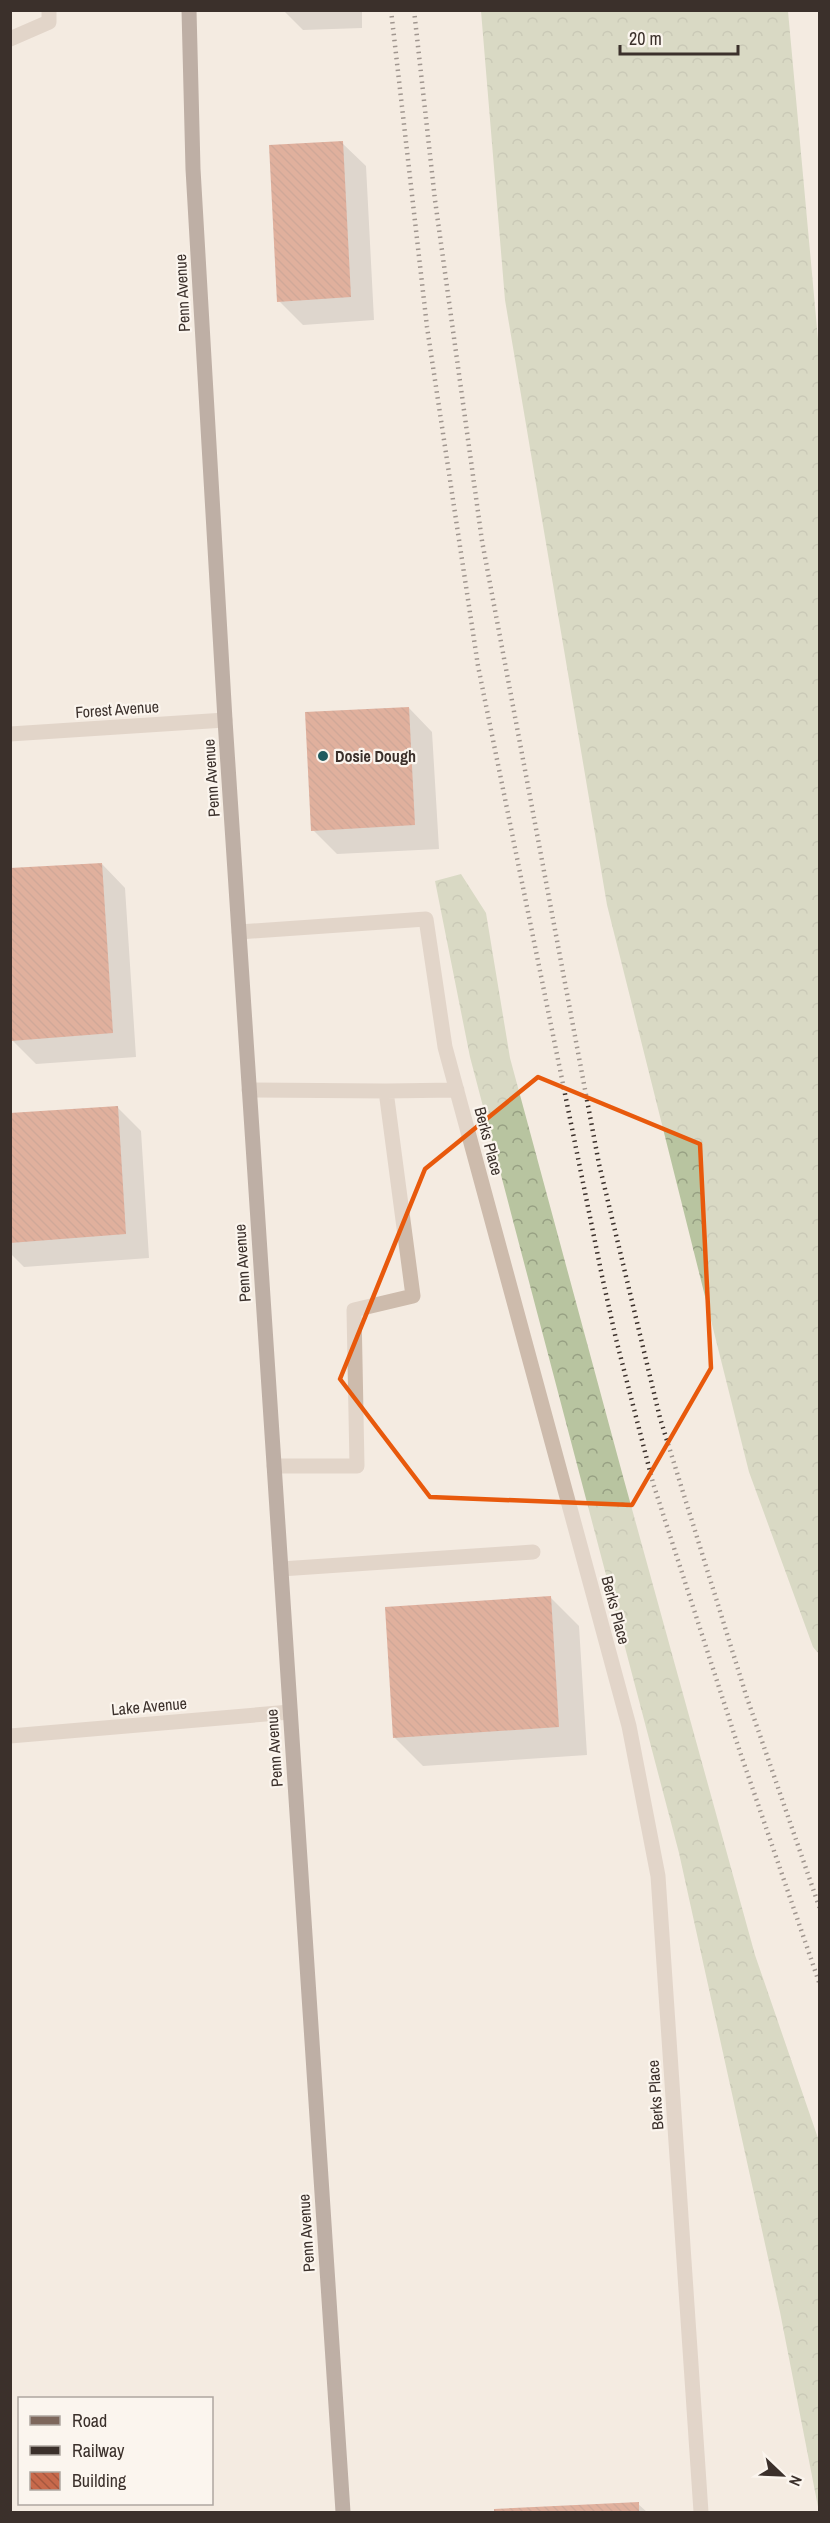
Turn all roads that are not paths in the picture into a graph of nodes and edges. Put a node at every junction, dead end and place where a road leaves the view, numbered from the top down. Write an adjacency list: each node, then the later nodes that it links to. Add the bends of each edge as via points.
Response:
1 (49, 10): 3 (street, via 50,22)
2 (189, 10): 4 (main road, Penn Avenue, via 193,169)
3 (10, 39)
4 (225, 720): 5 (street, Forest Avenue); 6 (main road, Penn Avenue)
5 (10, 734)
6 (239, 932): 7 (main road, Penn Avenue); 8 (street, Berks Place, via 426,919 445,1047)
7 (249, 1090): 9 (street); 10 (main road, Penn Avenue)
8 (457, 1090): 9 (street); 16 (street, Berks Place, via 629,1726 658,1876)
9 (386, 1091): 10 (street, via 413,1296 354,1310 357,1467)
10 (274, 1466): 12 (main road, Penn Avenue)
11 (533, 1552): 12 (street)
12 (281, 1569): 13 (main road, Penn Avenue)
13 (290, 1712): 14 (street, Lake Avenue); 15 (main road, Penn Avenue)
14 (10, 1736)
15 (343, 2512)
16 (701, 2512)

